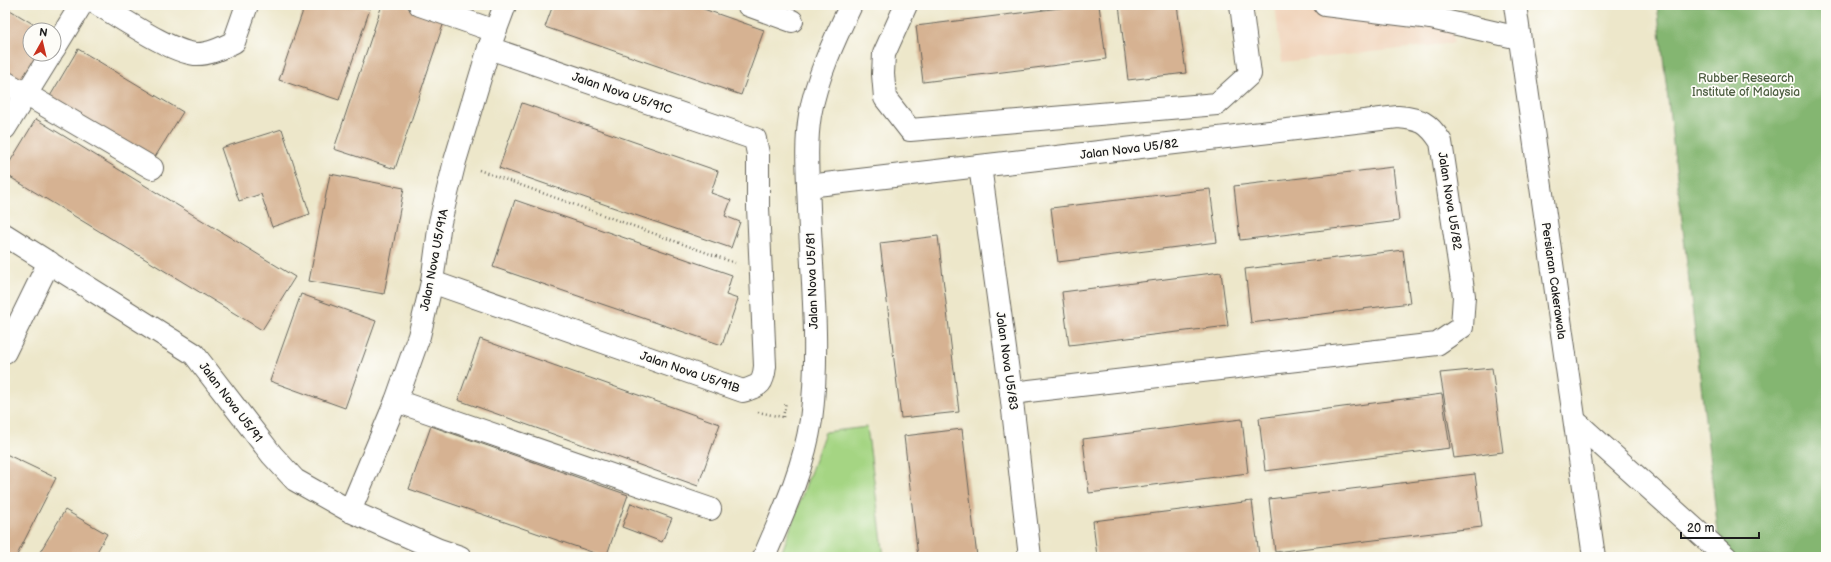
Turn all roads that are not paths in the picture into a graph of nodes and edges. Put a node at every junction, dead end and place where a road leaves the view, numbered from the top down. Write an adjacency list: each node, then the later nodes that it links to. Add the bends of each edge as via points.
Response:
1 (81, 5): 15 (street)
2 (98, 5): 12 (street)
3 (247, 5): 12 (street, via 234,42 218,50 196,54 174,48)
4 (420, 5): 17 (street, Jalan Nova U5/91C)
5 (504, 5): 17 (street, Jalan Nova U5/91A)
6 (748, 5): 14 (street)
7 (851, 5): 25 (street, Jalan Nova U5/81, via 814,97 807,142)
8 (906, 5): 9 (street, via 884,54 884,74 885,98 910,130 1217,104 1250,74)
9 (1241, 5)
10 (1326, 5): 13 (street)
11 (1515, 5): 16 (street, Persiaran Cakerawala)
12 (122, 11)
13 (1431, 12): 16 (street)
14 (792, 21)
15 (62, 36)
16 (1519, 38): 32 (street, Persiaran Cakerawala)
17 (492, 39): 22 (street, Jalan Nova U5/91C); 28 (street, Jalan Nova U5/91A, via 455,161 440,222)
18 (46, 62): 20 (street)
19 (5, 82): 20 (street)
20 (26, 95): 21 (street); 24 (street)
21 (5, 128)
22 (755, 139): 28 (street, Jalan Nova U5/91B, via 758,154 765,366 764,379 759,386 743,391)
23 (980, 166): 25 (street, Jalan Nova U5/82); 30 (street, Jalan Nova U5/83); 30 (street, Jalan Nova U5/82, via 1398,117 1412,118 1424,122 1433,129 1441,142 1464,296 1462,326 1437,344)
24 (152, 168)
25 (808, 186): 36 (street, Jalan Nova U5/81, via 815,353 811,421 787,505)
26 (5, 235): 27 (street, Jalan Nova U5/91)
27 (49, 262): 29 (street); 34 (street, Jalan Nova U5/91, via 194,354 272,455 295,480)
28 (432, 282): 31 (street, Jalan Nova U5/91A, via 419,336)
29 (5, 352)
30 (1011, 393): 37 (street, Jalan Nova U5/83)
31 (396, 401): 33 (street); 34 (street, Jalan Nova U5/91A)
32 (1574, 421): 38 (street, Persiaran Cakerawala); 39 (street)
33 (710, 509)
34 (350, 511): 35 (street, Jalan Nova U5/91)
35 (460, 557)
36 (764, 557)
37 (1030, 557)
38 (1594, 557)
39 (1726, 557)

